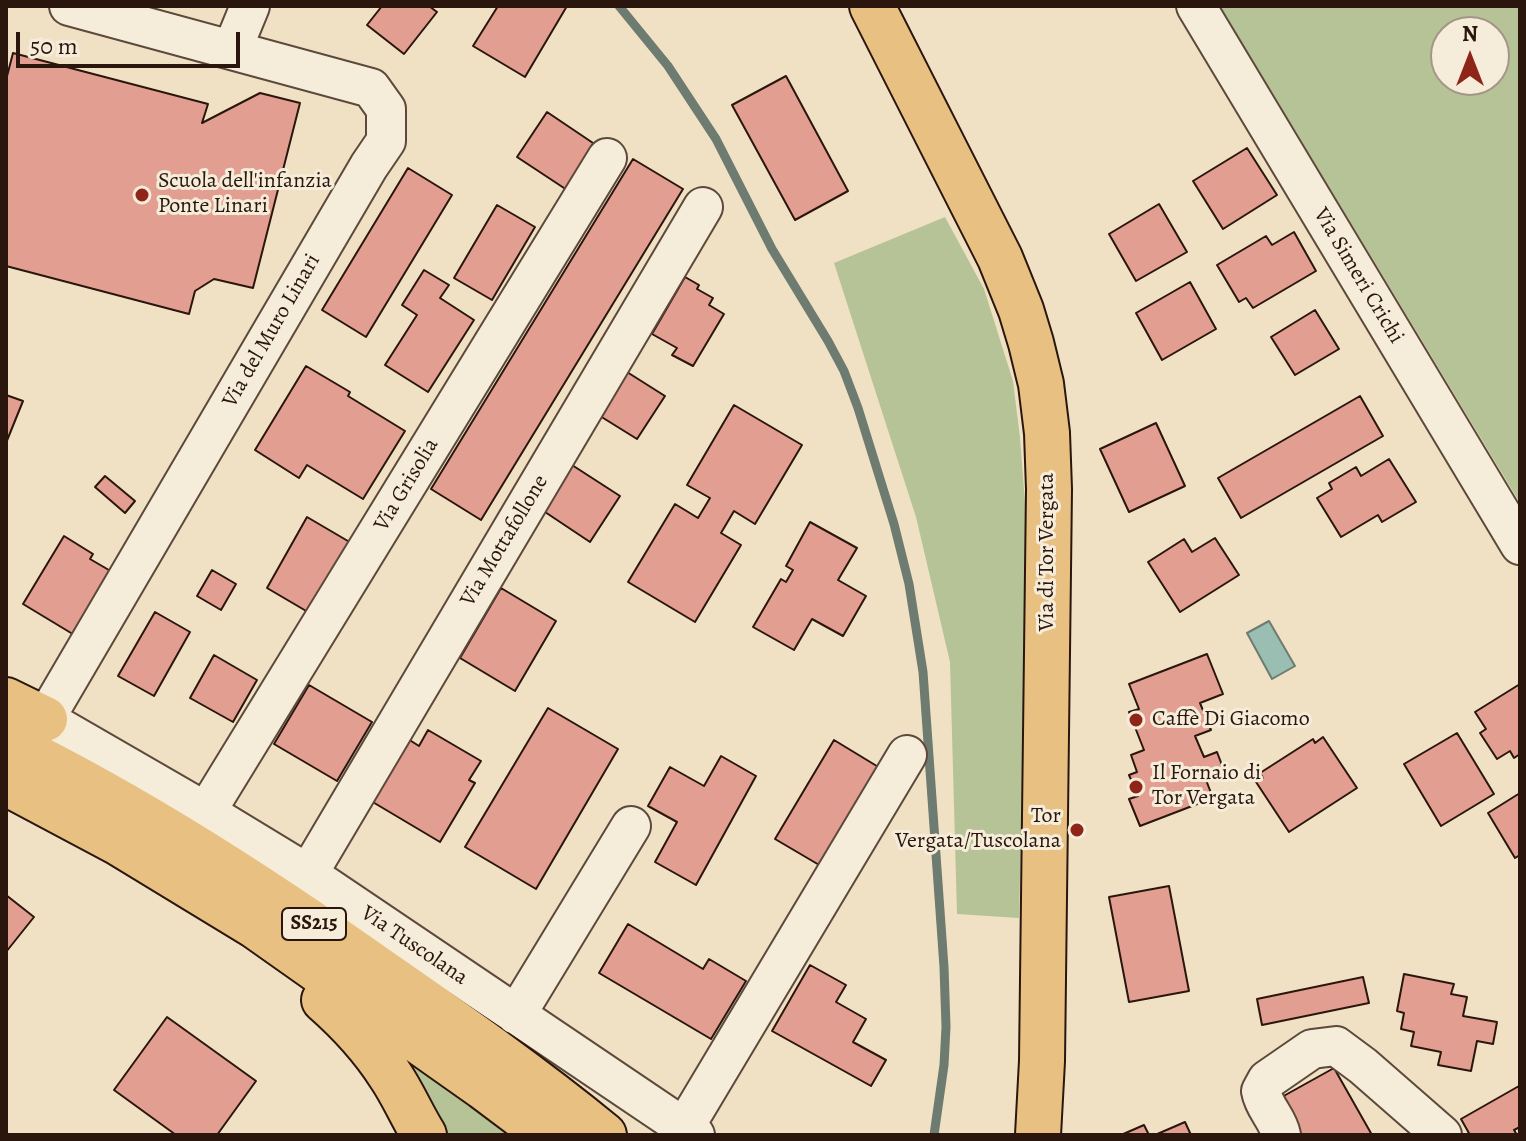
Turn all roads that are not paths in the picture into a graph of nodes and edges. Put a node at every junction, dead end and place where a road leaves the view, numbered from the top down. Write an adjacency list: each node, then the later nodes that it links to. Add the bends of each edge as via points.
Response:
1 (69, 6): 5 (street, Via del Muro Linari)
2 (250, 6): 5 (street)
3 (872, 6): 23 (main road, Via di Tor Vergata, via 1000,258 1031,343 1045,415 1049,489)
4 (1196, 6): 8 (street, Via Simeri Crichi)
5 (232, 50): 10 (street, Via del Muro Linari, via 371,88 386,109 386,141)
6 (607, 158): 14 (street, Via Grisolia)
7 (703, 207): 16 (street, Via Mottafollone)
8 (1520, 545)
9 (6, 700): 10 (main road)
10 (45, 719): 14 (street, Via Tuscolana)
11 (6, 742): 22 (main road, Via Tuscolana / SS215, via 111,797 256,885 471,1034)
12 (907, 755): 20 (street)
13 (6, 783): 17 (main road, SS215, via 117,842)
14 (206, 812): 16 (street, Via Tuscolana)
15 (631, 826): 18 (street)
16 (308, 874): 18 (street, Via Tuscolana)
17 (255, 926): 19 (main road, via 367,1042 392,1077); 21 (main road, SS215)
18 (516, 1015): 20 (street, Via Tuscolana)
19 (414, 1128)
20 (690, 1132)
21 (547, 1135)
22 (604, 1135)
23 (1038, 1135)
24 (1281, 1135): 25 (street, via 1263,1101 1267,1080 1312,1049 1336,1046)
25 (1442, 1135)

